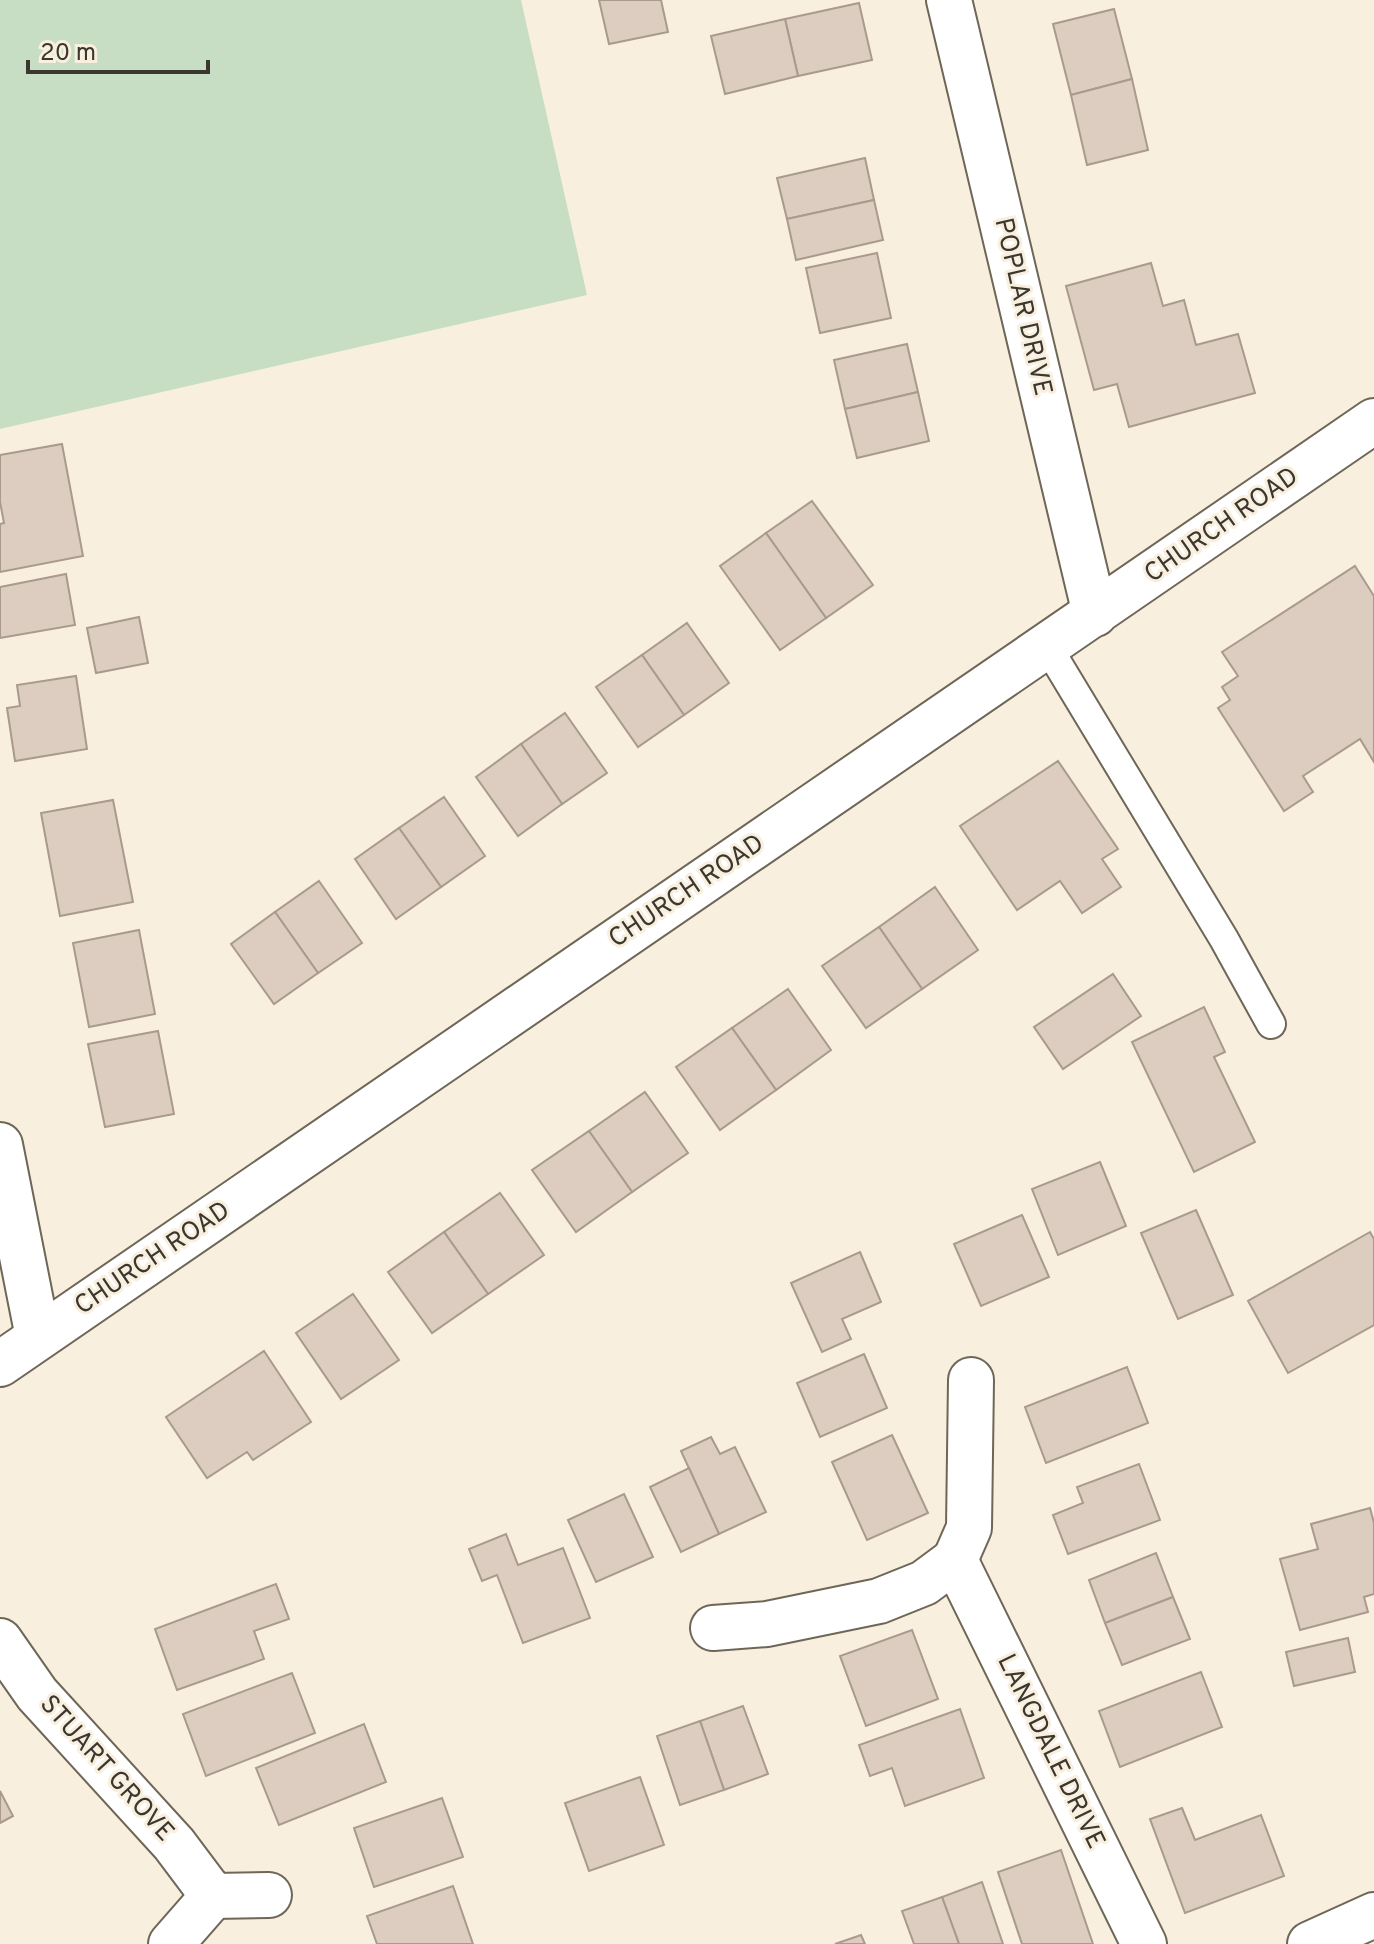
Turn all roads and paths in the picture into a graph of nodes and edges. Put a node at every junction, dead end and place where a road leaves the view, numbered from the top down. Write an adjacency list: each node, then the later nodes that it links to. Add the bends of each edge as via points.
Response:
1 (949, 0): 3 (street, POPLAR DRIVE)
2 (1374, 421): 3 (street, CHURCH ROAD)
3 (1095, 614): 4 (street, CHURCH ROAD)
4 (1047, 646): 5 (lane); 7 (street, CHURCH ROAD)
5 (1271, 1024)
6 (0, 1145): 7 (street)
7 (38, 1337): 8 (street, CHURCH ROAD)
8 (0, 1364)
9 (971, 1380): 10 (street, via 969,1528)
10 (955, 1560): 11 (street, via 924,1583 879,1601 767,1624); 17 (street, LANGDALE DRIVE)
11 (713, 1628)
12 (0, 1641): 14 (street, STUART GROVE, via 37,1694 174,1844)
13 (269, 1895): 14 (street)
14 (213, 1896): 16 (street)
15 (1374, 1915): 18 (street)
16 (171, 1944)
17 (1144, 1944)
18 (1310, 1944)

